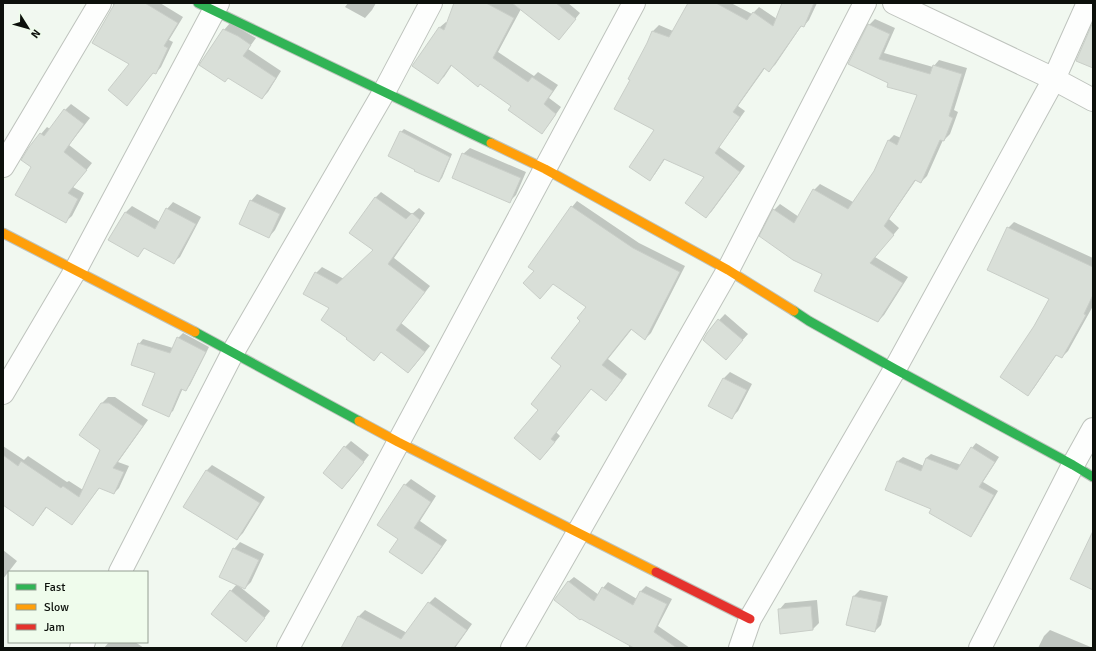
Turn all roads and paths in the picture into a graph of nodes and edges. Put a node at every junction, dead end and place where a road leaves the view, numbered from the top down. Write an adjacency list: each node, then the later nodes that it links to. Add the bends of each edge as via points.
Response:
1 (100, 3): 11 (street)
2 (430, 3): 9 (street)
3 (634, 3): 12 (street)
4 (865, 3): 14 (street)
5 (894, 3): 8 (street)
6 (1088, 3): 8 (street)
7 (210, 6): 9 (street); 15 (street)
8 (1054, 79): 10 (street); 17 (street)
9 (384, 92): 12 (street); 16 (street)
10 (1093, 100)
11 (3, 166)
12 (545, 169): 14 (street); 20 (street)
13 (3, 233): 15 (street)
14 (728, 270): 17 (street, via 809,321); 23 (street)
15 (75, 271): 16 (street); 18 (street)
16 (233, 352): 20 (street); 24 (street)
17 (895, 370): 21 (street); 25 (street)
18 (3, 393)
19 (1093, 429): 21 (street)
20 (398, 442): 23 (street); 26 (street)
21 (1073, 465): 22 (street); 29 (street)
22 (1093, 477)
23 (577, 533): 25 (street); 27 (street)
24 (121, 571)
25 (750, 619): 28 (street)
26 (288, 648)
27 (512, 648)
28 (740, 648)
29 (980, 648)

